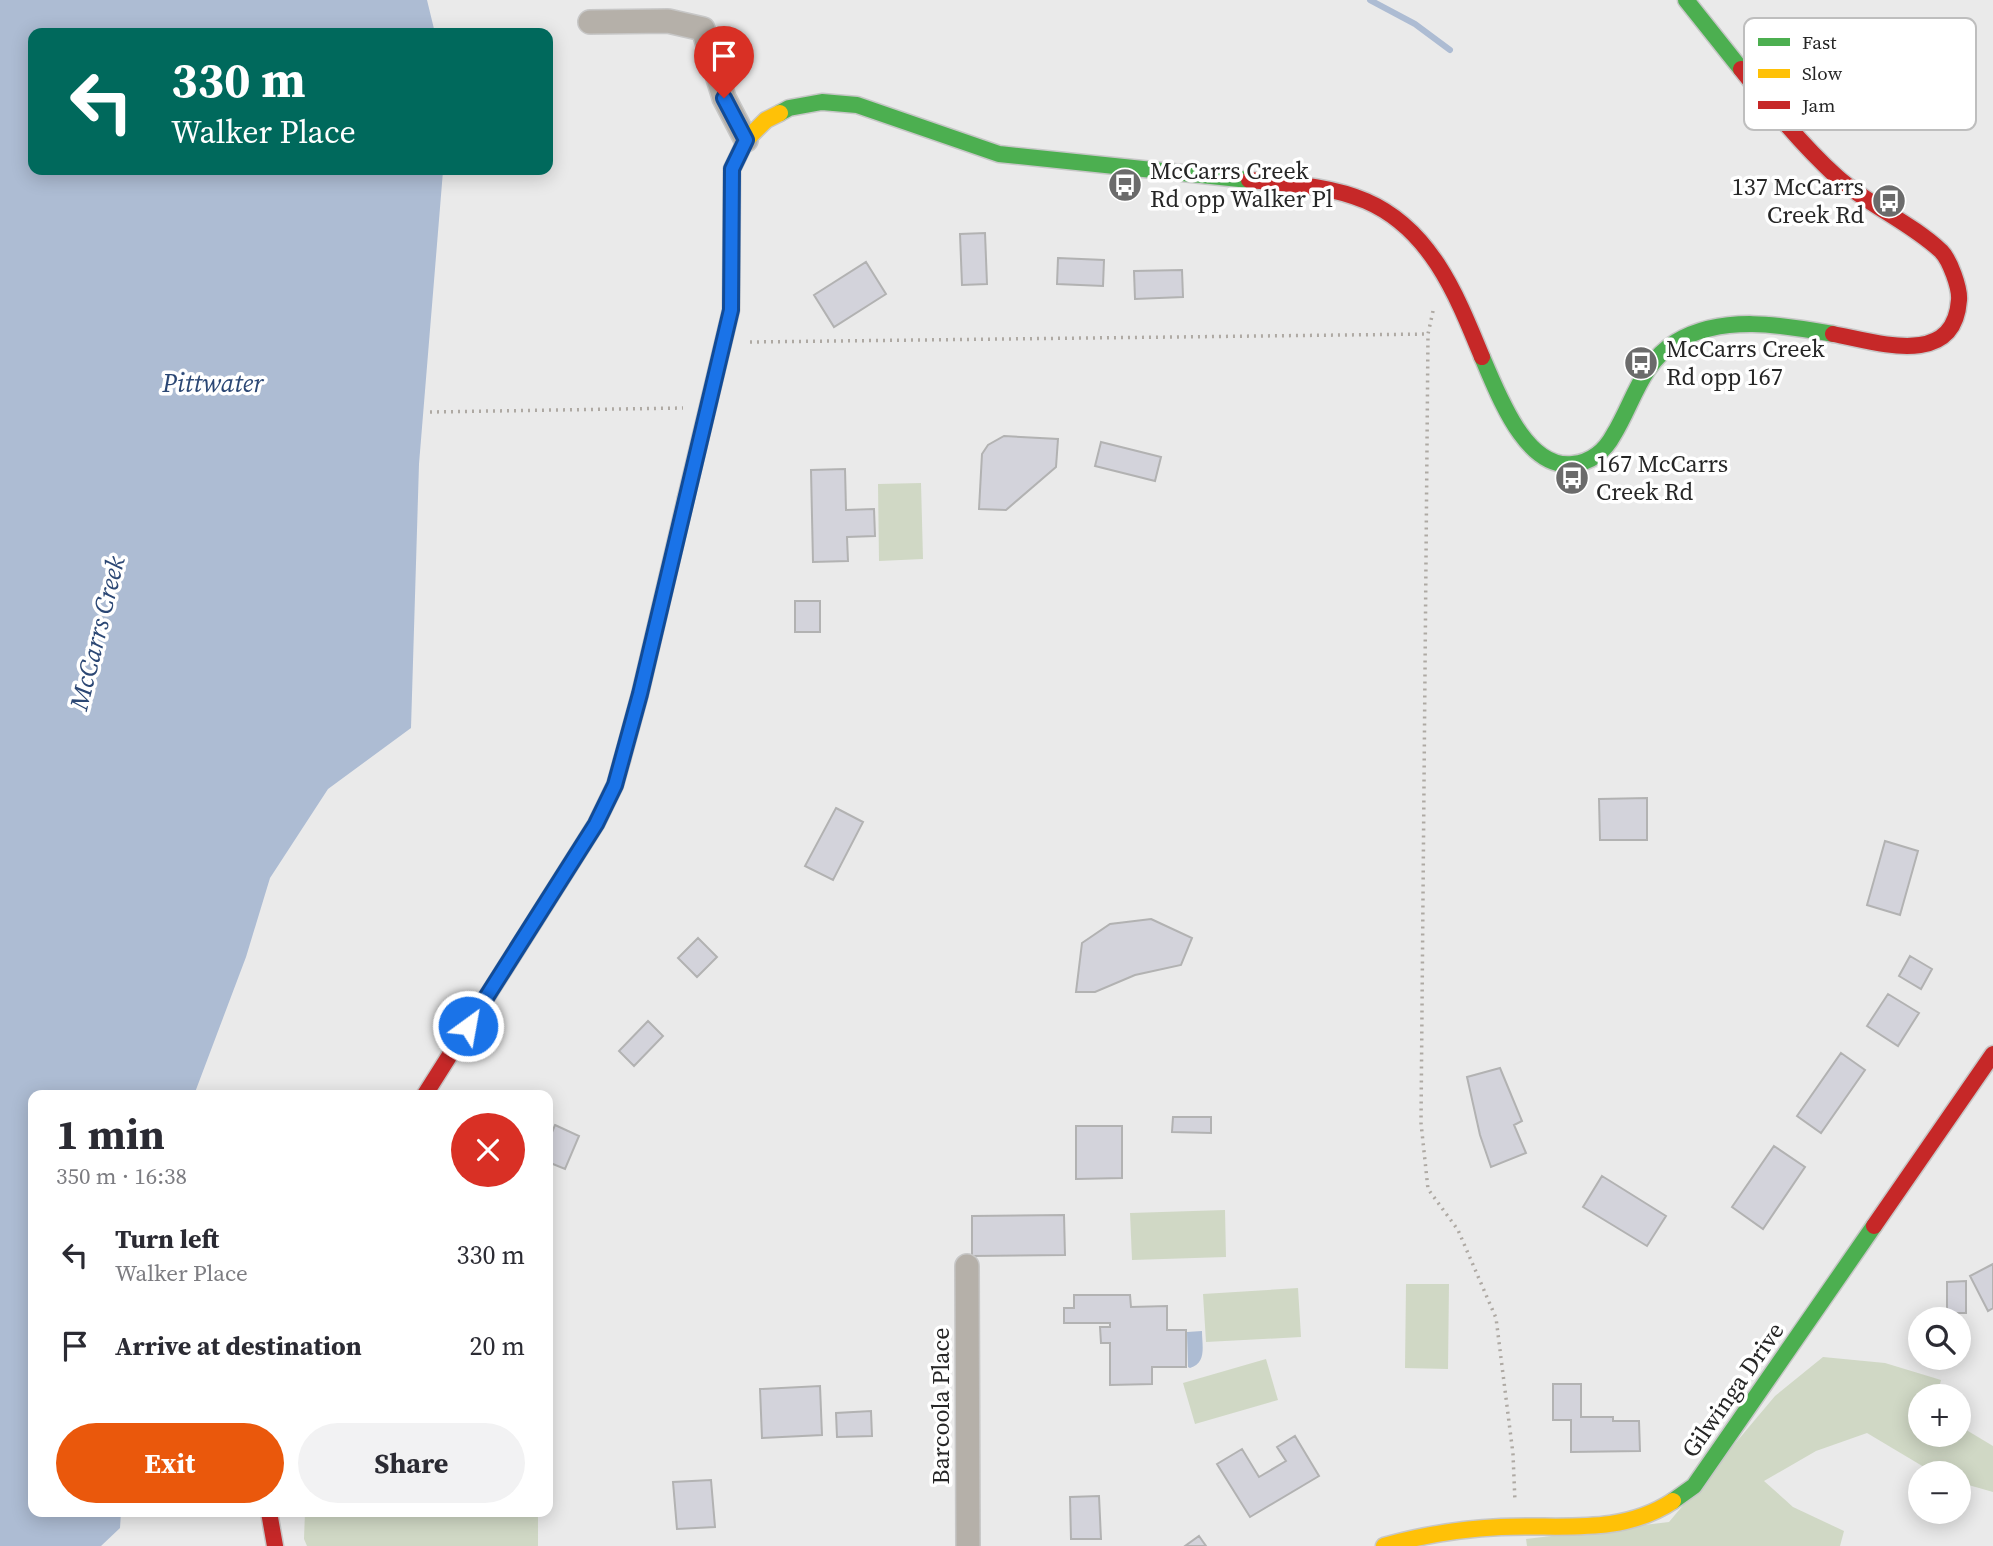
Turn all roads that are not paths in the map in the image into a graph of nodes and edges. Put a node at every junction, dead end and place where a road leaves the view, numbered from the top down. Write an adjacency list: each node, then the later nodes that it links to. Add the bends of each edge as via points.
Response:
1 (1686, 0): 3 (main road)
2 (590, 22): 5 (street, via 668,21 703,29 724,98)
3 (1744, 73)
4 (1789, 130): 5 (main road, via 1839,179 1943,253 1961,290 1958,315 1948,330 1928,345 1903,347 1754,323 1696,331 1676,341 1655,361 1612,439 1598,455 1578,465 1554,464 1539,455 1519,431 1442,271 1398,219 1369,202 1301,185 999,154 857,105 822,102 789,108)
5 (746, 140): 7 (main road, via 732,169 731,310 615,785 596,824)
6 (1993, 1054): 12 (main road, Gilwinga Drive, via 1694,1486 1666,1508 1634,1521 1458,1529)
7 (428, 1090)
8 (967, 1266): 11 (street, Barcoola Place)
9 (270, 1517): 10 (main road)
10 (275, 1546)
11 (968, 1546)
12 (1384, 1546)

